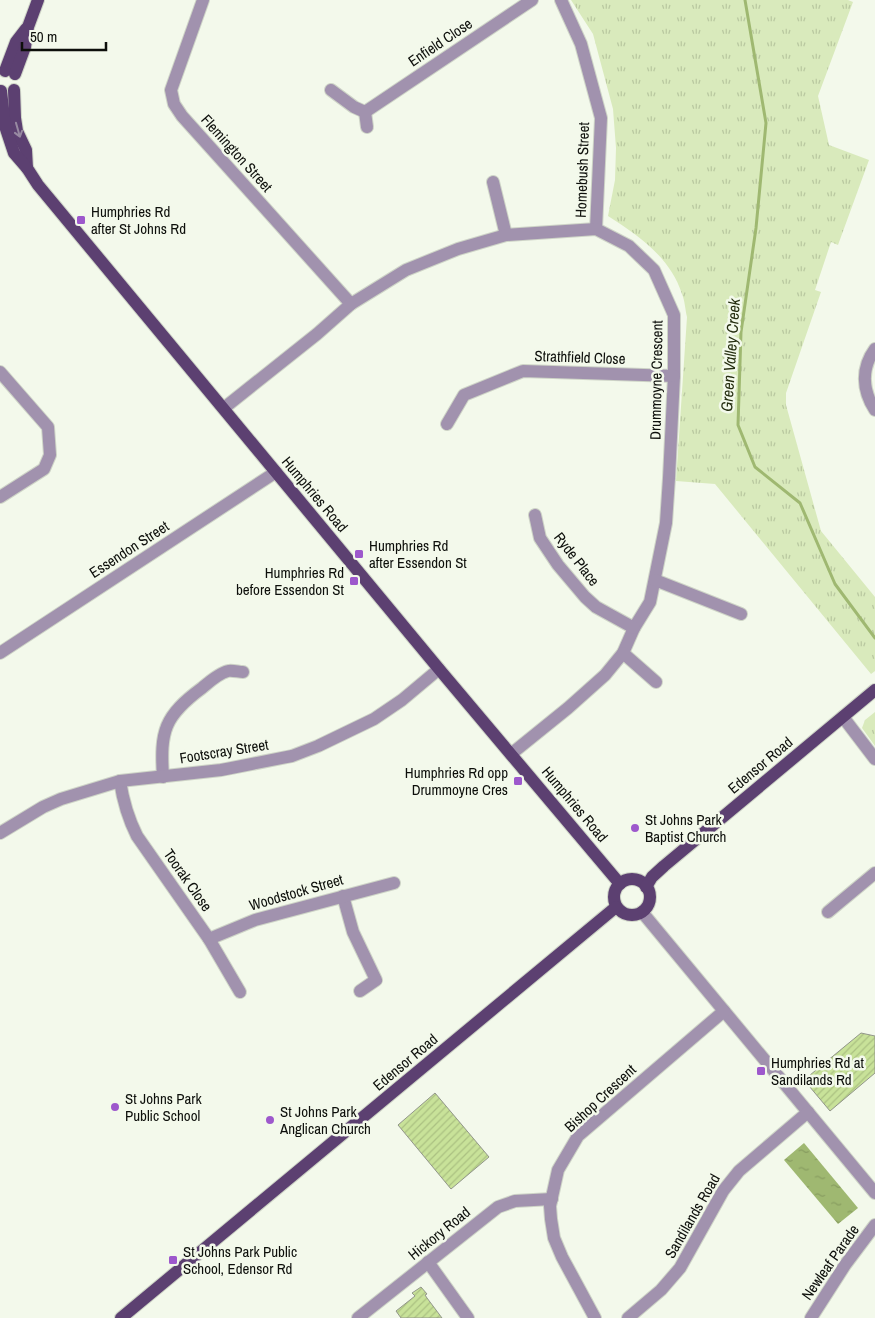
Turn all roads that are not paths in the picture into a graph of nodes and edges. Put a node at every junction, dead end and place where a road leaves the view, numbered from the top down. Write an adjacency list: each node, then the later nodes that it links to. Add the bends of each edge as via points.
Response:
1 (38, 0): 5 (main road, Humphries Road)
2 (203, 0): 15 (street, Flemington Street, via 171,90 174,104)
3 (532, 0): 9 (street, Enfield Close)
4 (562, 0): 13 (street, Homebush Street, via 581,44 601,118)
5 (4, 72): 6 (main road, Humphries Road, via 18,80)
6 (14, 90): 8 (main road, via 8,93); 11 (main road, Humphries Road, one-way to 11, via 17,131 26,150)
7 (331, 90): 9 (street)
8 (0, 91): 11 (main road, Humphries Road, via 14,153)
9 (365, 112): 10 (street)
10 (367, 127)
11 (27, 168): 19 (main road, Humphries Road)
12 (494, 182): 14 (street)
13 (596, 229): 14 (street); 18 (street, Drummoyne Crescent, via 628,246 654,270 674,315)
14 (506, 235): 15 (street, via 458,249 406,270)
15 (351, 304): 19 (street)
16 (875, 348): 20 (street, via 866,365 864,378 868,400)
17 (0, 372): 23 (street, via 48,427 50,455 44,469)
18 (674, 376): 21 (street, Strathfield Close, via 523,371 464,395); 25 (street, Drummoyne Crescent, via 666,523)
19 (224, 408): 22 (main road, Humphries Road)
20 (875, 410)
21 (447, 424)
22 (276, 472): 29 (street, Essendon Street); 30 (main road, Humphries Road)
23 (0, 496)
24 (535, 515): 27 (street, Ryde Place, via 540,538 585,597)
25 (655, 580): 26 (street); 27 (street, Drummoyne Crescent, via 650,602)
26 (741, 614)
27 (634, 628): 28 (street, Drummoyne Crescent)
28 (623, 652): 32 (street); 35 (street, Drummoyne Crescent, via 605,675)
29 (0, 653)
30 (439, 669): 35 (main road, Humphries Road); 37 (street, Footscray Street, via 374,719 318,746 262,763)
31 (243, 672): 37 (street, via 228,671 216,678 182,702 170,717 164,737)
32 (656, 682)
33 (875, 690): 34 (main road, Edensor Road)
34 (843, 717): 36 (street); 43 (main road, Edensor Road, via 652,877)
35 (511, 754): 42 (main road, Humphries Road)
36 (875, 759)
37 (163, 777): 38 (street, Footscray Street)
38 (120, 781): 39 (street, Footscray Street, via 61,799); 48 (street, Toorak Close, via 129,820 137,836)
39 (0, 833)
40 (875, 873): 47 (street)
41 (394, 882): 44 (street, Woodstock Street)
42 (620, 884): 43 (main road, via 625,880 636,880); 45 (main road, via 614,895)
43 (646, 887): 46 (main road, via 649,902)
44 (343, 896): 48 (street, Woodstock Street, via 255,920); 49 (street, via 353,932 376,980)
45 (616, 907): 46 (main road, via 626,914); 59 (main road, Edensor Road)
46 (642, 912): 51 (street)
47 (828, 912)
48 (209, 939): 50 (street, Toorak Close)
49 (360, 991)
50 (240, 992)
51 (724, 1011): 52 (street); 54 (street, Bishop Crescent, via 578,1136 558,1170)
52 (808, 1112): 53 (street); 63 (street, Sandilands Road, via 730,1181 680,1268 661,1290)
53 (875, 1193)
54 (552, 1199): 58 (street, Hickory Road, via 515,1201 498,1208); 62 (street, Bishop Crescent, via 550,1219 554,1238)
55 (875, 1213): 56 (street)
56 (875, 1218)
57 (875, 1226): 64 (street, Newleaf Parade)
58 (428, 1262): 60 (street, Hickory Road); 61 (street)
59 (122, 1318)
60 (358, 1318)
61 (468, 1318)
62 (595, 1318)
63 (628, 1318)
64 (811, 1318)

